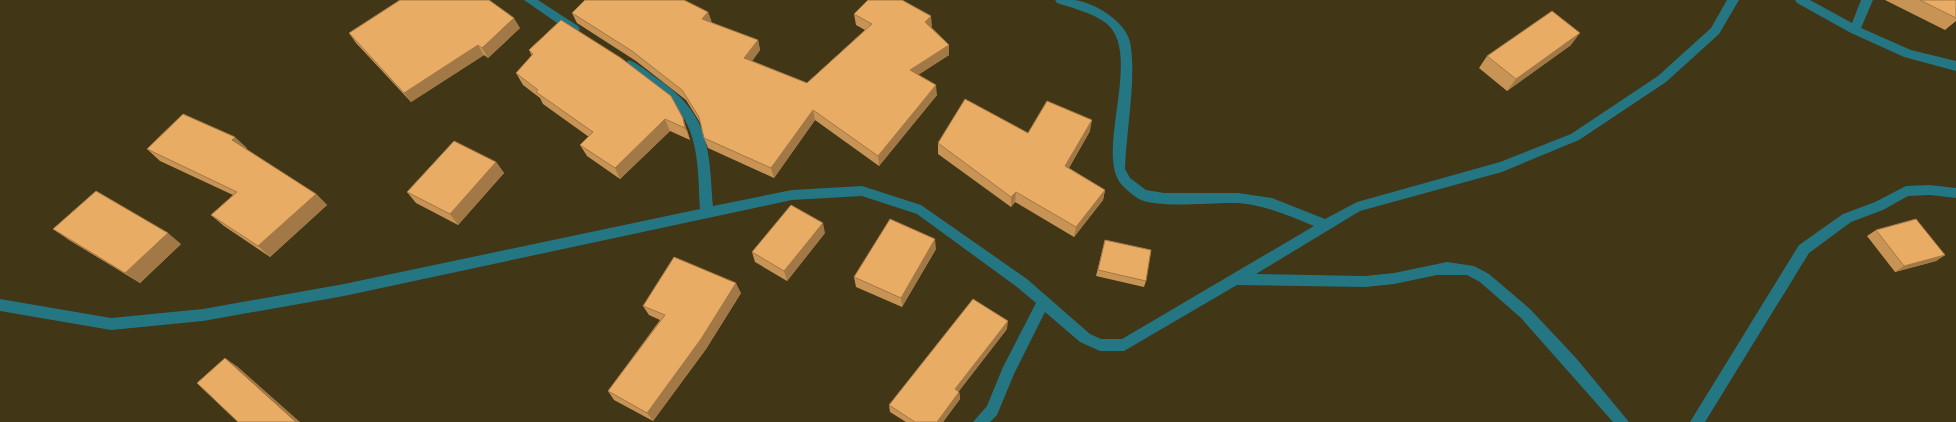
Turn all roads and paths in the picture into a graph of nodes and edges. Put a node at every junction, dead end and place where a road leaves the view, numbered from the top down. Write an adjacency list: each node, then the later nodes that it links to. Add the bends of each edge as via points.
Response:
1 (530, 0): 7 (street)
2 (1061, 0): 12 (street, via 1087,8 1111,21 1124,41 1126,74 1119,169 1126,182 1143,194 1157,197 1238,198 1272,203)
3 (1733, 0): 12 (street, via 1716,31 1662,79 1575,137 1502,166 1357,207)
4 (1801, 0): 6 (street)
5 (1867, 0): 6 (street)
6 (1854, 30): 9 (street, via 1908,54)
7 (584, 36)
8 (615, 56): 11 (street, via 681,104 695,128 703,161)
9 (1956, 66)
10 (1956, 193): 18 (street, via 1906,191 1847,218 1804,248)
11 (707, 214): 14 (street, via 792,195 862,191 921,210); 15 (street, via 344,290 203,315 111,324)
12 (1325, 225): 13 (street)
13 (1235, 279): 14 (street, via 1124,345 1108,346 1086,338); 17 (street, via 1348,282 1385,280 1440,268 1471,270 1501,289)
14 (1044, 302): 16 (street, via 1008,371 992,410)
15 (0, 305)
16 (980, 422)
17 (1622, 422)
18 (1696, 422)

